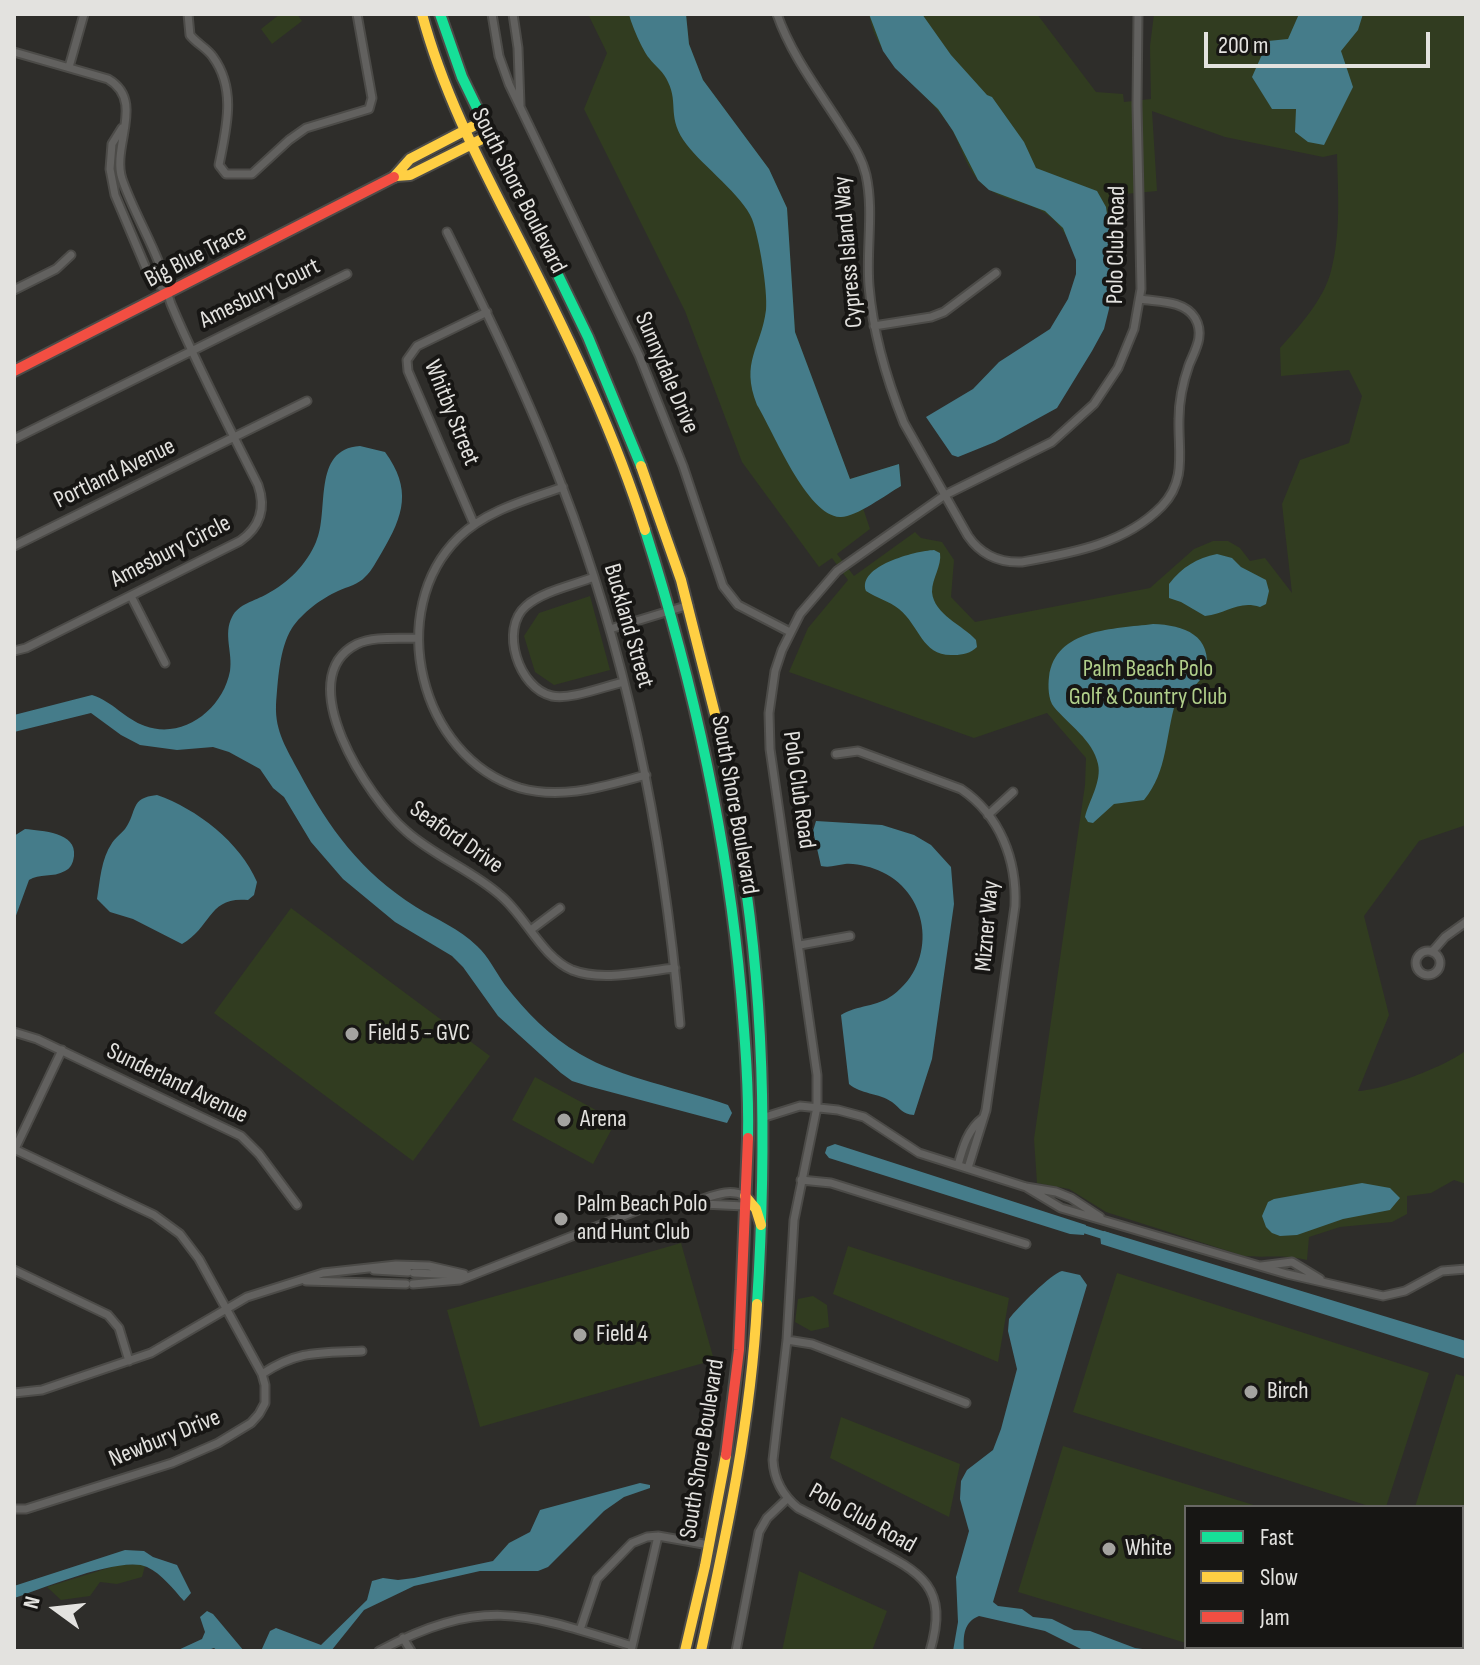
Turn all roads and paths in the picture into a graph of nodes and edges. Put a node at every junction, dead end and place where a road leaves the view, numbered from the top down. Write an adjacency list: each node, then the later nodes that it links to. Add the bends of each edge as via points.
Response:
1 (84, 14): 11 (street)
2 (188, 14): 3 (street, via 190,35 215,59 224,85 230,111 219,165 231,175 252,174 293,136 316,123 369,109 372,98)
3 (357, 14)
4 (422, 14): 15 (street, South Shore Boulevard)
5 (440, 14): 13 (street, South Shore Boulevard)
6 (492, 14): 12 (street, Sunnydale Drive, via 499,56)
7 (513, 14): 12 (street, Sunnydale Drive)
8 (777, 14): 27 (street, Cypress Island Way, via 862,162 868,189)
9 (1138, 14): 25 (street, Polo Club Road)
10 (14, 52): 11 (street)
11 (69, 67): 14 (street, via 117,85 127,106)
12 (520, 108): 42 (street, Sunnydale Drive, via 639,355 726,591 738,605)
13 (483, 121): 15 (street, Big Blue Trace); 16 (street, South Shore Boulevard)
14 (125, 123): 24 (street, via 121,176); 24 (street, via 112,144 115,195 148,273)
15 (464, 132): 17 (street, South Shore Boulevard); 18 (street, Big Blue Trace, via 410,159)
16 (490, 135): 17 (street, Big Blue Trace); 39 (street, South Shore Boulevard, via 605,372)
17 (470, 146): 18 (street, Big Blue Trace, via 410,175); 40 (street, South Shore Boulevard, via 588,381)
18 (396, 176): 24 (street, Big Blue Trace)
19 (447, 232): 26 (street, Buckland Street)
20 (71, 255): 23 (street, via 56,269)
21 (996, 273): 27 (street, via 944,312)
22 (347, 274): 28 (street, Amesbury Court)
23 (14, 290)
24 (168, 294): 28 (street, Amesbury Circle); 29 (street, Big Blue Trace)
25 (1140, 299): 34 (street, Polo Club Road, via 1118,368 1079,420 1040,450); 34 (street, Cypress Island Way, via 1185,308 1199,329 1181,395 1180,470 1163,505 1118,539 1013,563 975,546)
26 (487, 312): 33 (street, Buckland Street); 35 (street, Whitby Street, via 417,346 407,360)
27 (874, 326): 34 (street, Cypress Island Way, via 904,423)
28 (191, 351): 31 (street, Amesbury Circle); 32 (street)
29 (14, 371)
30 (307, 401): 31 (street, Portland Avenue)
31 (234, 437): 36 (street, Portland Avenue); 38 (street, Amesbury Circle, via 261,495 256,527 240,541)
32 (14, 439)
33 (563, 487): 35 (street); 37 (street, Buckland Street)
34 (945, 495): 42 (street, Polo Club Road, via 837,571 808,602)
35 (474, 524): 43 (street, via 448,548 429,577)
36 (14, 546)
37 (594, 577): 41 (street, Buckland Street); 46 (street, via 527,605 514,625 514,643 525,676 542,693 565,697)
38 (131, 596): 44 (street, Amesbury Circle); 45 (street)
39 (689, 605): 40 (street); 62 (street, South Shore Boulevard, via 724,751 747,881)
40 (670, 610): 41 (street); 71 (street, South Shore Boulevard, via 707,758 730,888 747,1099)
41 (610, 629): 46 (street, Buckland Street)
42 (790, 632): 55 (street, Polo Club Road, via 775,671 768,727)
43 (417, 638): 48 (street, via 422,669 444,728 465,755 492,776 519,787 561,793); 53 (street, Seaford Drive, via 368,640 339,659 331,674 330,698 351,759 396,823 489,886)
44 (14, 651)
45 (165, 663)
46 (624, 682): 48 (street, Buckland Street)
47 (836, 754): 50 (street, Mizner Way, via 858,751 948,783 972,797)
48 (646, 775): 57 (street, Buckland Street)
49 (1013, 792): 50 (street)
50 (988, 815): 63 (street, Mizner Way, via 1009,851 1016,890)
51 (560, 908): 53 (street)
52 (1466, 922): 56 (street)
53 (532, 929): 57 (street, Seaford Drive, via 554,958 583,973)
54 (850, 936): 55 (street)
55 (800, 945): 61 (street, Polo Club Road)
56 (1432, 952)
57 (675, 968): 58 (street, Buckland Street)
58 (680, 1024)
59 (14, 1032): 60 (street, Sunderland Avenue)
60 (62, 1050): 64 (street); 72 (street, Sunderland Avenue, via 241,1136)
61 (817, 1107): 62 (street, via 800,1106); 65 (street, via 870,1119 914,1150); 68 (street, Polo Club Road)
62 (765, 1117): 67 (street, South Shore Boulevard)
63 (983, 1118): 65 (street, Mizner Way, via 969,1134); 66 (street, Mizner Way)
64 (14, 1149): 84 (street, via 168,1224 191,1246)
65 (958, 1165): 66 (street)
66 (968, 1168): 69 (street)
67 (765, 1180): 71 (street); 74 (street, South Shore Boulevard)
68 (801, 1180): 75 (street, via 831,1183); 85 (street, Polo Club Road)
69 (1026, 1187): 73 (street, via 1061,1208); 73 (street, via 1071,1198)
70 (697, 1201): 71 (street, via 714,1206); 71 (street, via 738,1192); 80 (street, via 659,1202)
71 (746, 1201): 74 (street, via 756,1209); 94 (street, South Shore Boulevard, via 735,1380)
72 (297, 1205)
73 (1106, 1221): 76 (street)
74 (763, 1229): 101 (street, South Shore Boulevard, via 745,1434)
75 (1026, 1244)
76 (1259, 1266): 83 (street); 83 (street, via 1292,1262)
77 (353, 1269): 81 (street); 81 (street, via 429,1266); 82 (street)
78 (1466, 1269): 83 (street, via 1442,1271 1383,1296)
79 (14, 1270): 87 (street, via 113,1318)
80 (477, 1273): 81 (street); 82 (street, via 460,1280 410,1284)
81 (464, 1274)
82 (299, 1281): 84 (street)
83 (1323, 1281)
84 (226, 1308): 87 (street, via 169,1344); 88 (street)
85 (787, 1340): 90 (street, via 812,1344); 91 (street, Polo Club Road, via 773,1460 775,1478)
86 (362, 1351): 88 (street, via 302,1354)
87 (129, 1361): 89 (street, via 42,1390)
88 (262, 1374): 92 (street, Newbury Drive, via 266,1398 259,1414 218,1443 172,1463)
89 (14, 1393)
90 (966, 1403)
91 (787, 1499): 102 (street, via 759,1532); 103 (street, Polo Club Road, via 922,1577 937,1616)
92 (14, 1509)
93 (658, 1536): 94 (street); 95 (street, via 632,1543 600,1575); 97 (street)
94 (709, 1545): 100 (street, South Shore Boulevard)
95 (580, 1630): 96 (street, via 535,1617 492,1615 443,1622); 97 (street)
96 (403, 1638): 98 (street); 99 (street)
97 (632, 1648)
98 (379, 1651)
99 (411, 1651)
100 (685, 1651)
101 (701, 1651)
102 (736, 1651)
103 (930, 1651)

